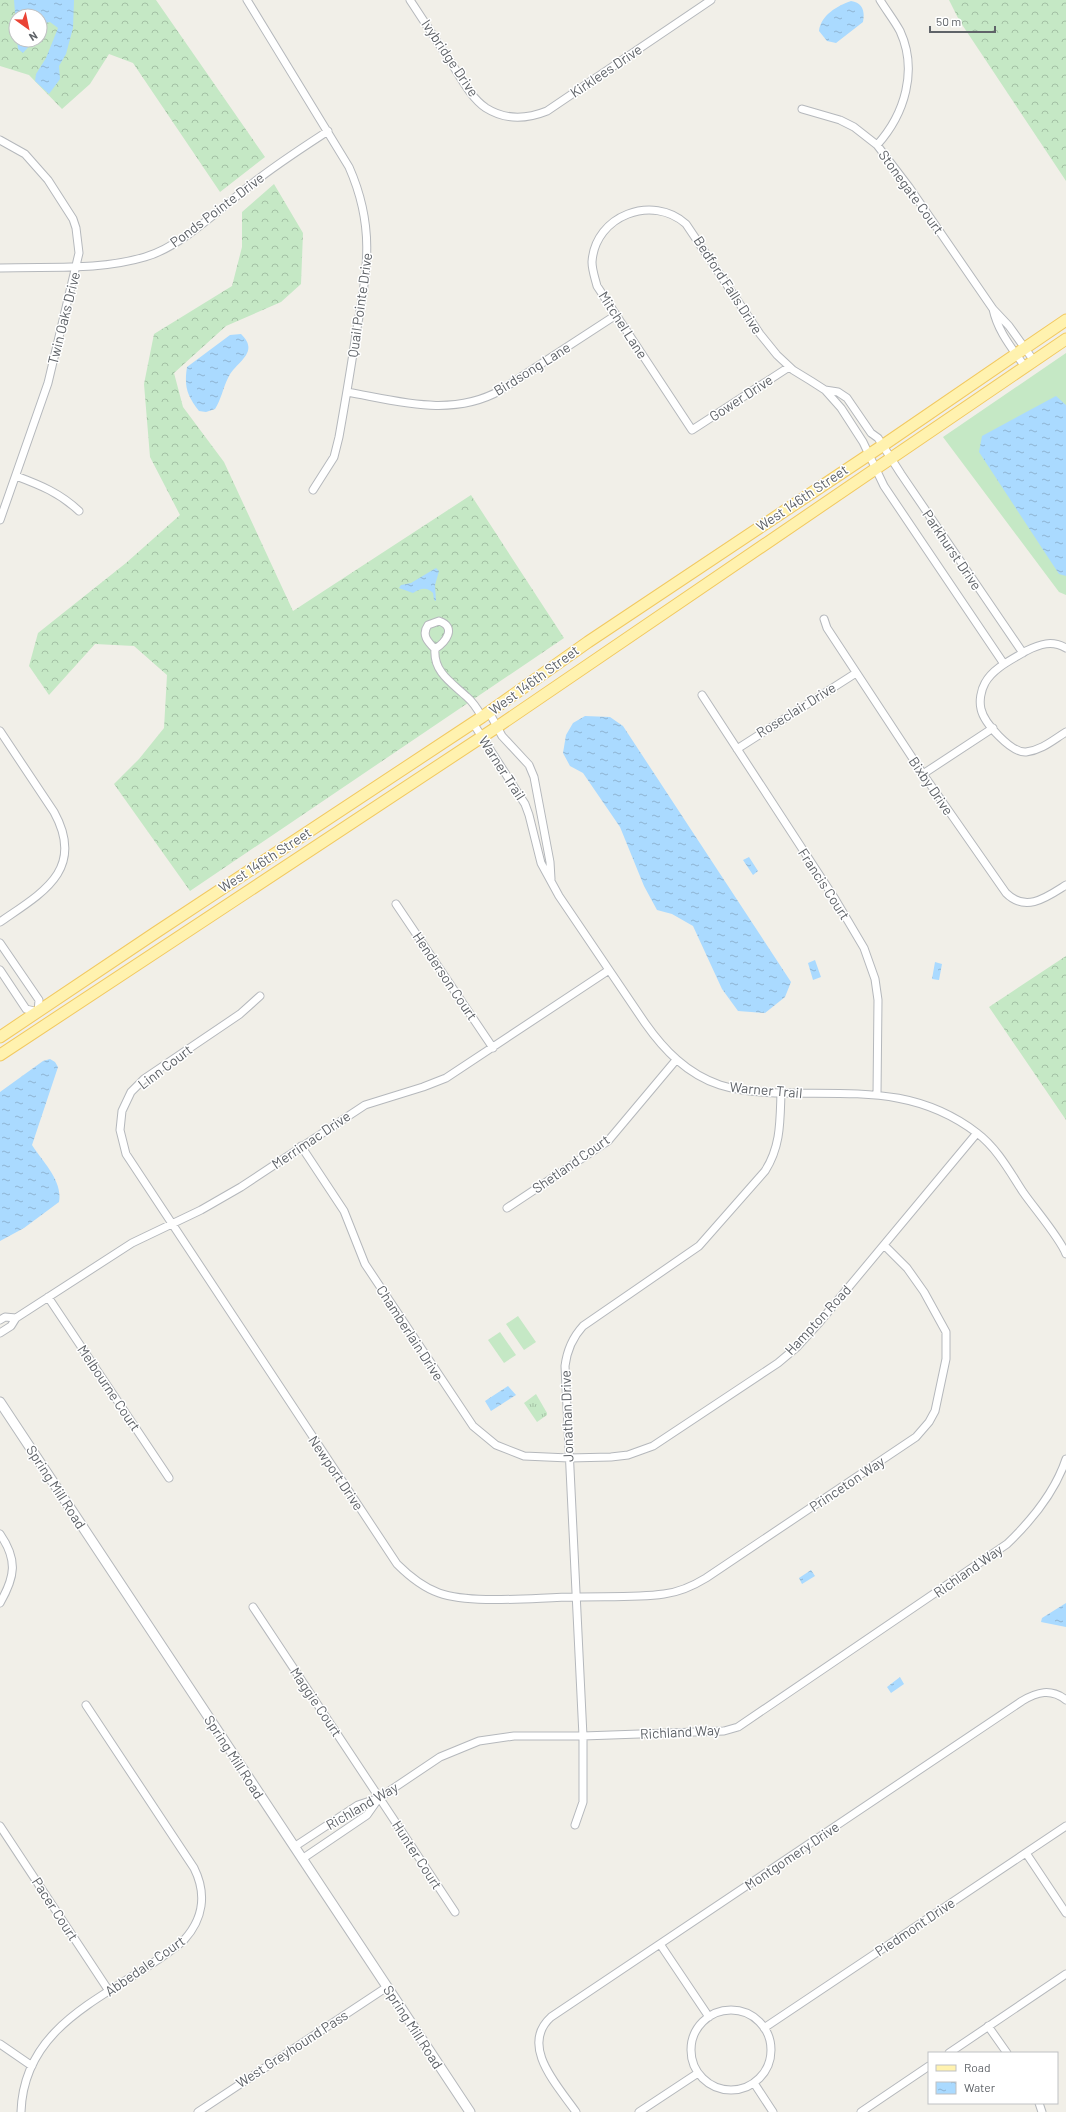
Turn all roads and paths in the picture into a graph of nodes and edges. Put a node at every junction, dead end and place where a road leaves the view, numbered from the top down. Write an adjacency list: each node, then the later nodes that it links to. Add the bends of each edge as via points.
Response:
1 (247, 0): 7 (street, Quail Pointe Drive)
2 (410, 0): 6 (street, Ivybridge Drive, via 465,84 481,104)
3 (711, 0): 6 (street, Kirklees Drive, via 547,111 523,118)
4 (880, 0): 9 (street, via 904,42 908,70 906,96 902,108 892,127)
5 (802, 110): 9 (street, Stonegate Court, via 840,120 854,127)
6 (494, 112)
7 (328, 131): 12 (street, Ponds Pointe Drive, via 294,152 167,248 133,260); 20 (street, Quail Pointe Drive, via 355,180 368,239 366,275)
8 (0, 140): 12 (street, Twin Oaks Drive, via 15,147 36,164 69,210 78,241)
9 (877, 145): 16 (street, Stonegate Court, via 993,309 1002,318)
10 (619, 217): 13 (street, Mitchel Lane, via 598,241 592,263 598,286); 18 (street, Bedford Falls Drive, via 638,210 656,210 674,215 686,224 760,334)
11 (0, 268): 12 (street, Ponds Pointe Drive)
12 (76, 268): 26 (street, Twin Oaks Drive, via 48,383)
13 (616, 315): 20 (street, Birdsong Lane, via 501,390 465,404 428,406); 21 (street, Mitchel Lane)
14 (1066, 320): 16 (main road, West 146th Street)
15 (1066, 339): 17 (main road, West 146th Street)
16 (1020, 350): 17 (street, Stonegate Court); 22 (main road, West 146th Street)
17 (1030, 364): 24 (main road, West 146th Street)
18 (789, 367): 19 (street, Bedford Falls Drive); 21 (street, Gower Drive)
19 (826, 390): 22 (street, Bedford Falls Drive, via 838,392 847,398); 23 (street, Bedford Falls Drive, via 841,408)
20 (347, 392): 27 (street, Quail Pointe Drive, via 334,457)
21 (692, 430)
22 (882, 446): 23 (main road, West 146th Street); 24 (street, Parkhurst Drive)
23 (869, 454): 25 (street, Parkhurst Drive); 37 (main road, West 146th Street, via 588,642)
24 (891, 459): 25 (main road, West 146th Street); 33 (street, Parkhurst Drive)
25 (876, 468): 34 (street, Parkhurst Drive, via 884,486); 39 (main road, West 146th Street)
26 (16, 476): 28 (street, via 52,490); 29 (street, Twin Oaks Drive)
27 (313, 490)
28 (79, 511)
29 (0, 520)
30 (824, 619): 35 (street, Bixby Drive, via 827,628)
31 (1066, 648): 33 (street, via 1060,644 1049,643)
32 (436, 649): 37 (street, Warner Trail, via 436,663 440,670 458,690)
33 (1023, 653): 34 (street)
34 (1004, 664): 40 (street, via 986,682 981,696 982,711)
35 (856, 672): 44 (street, Roseclair Drive); 45 (street, Bixby Drive)
36 (702, 696): 44 (street, Francis Court)
37 (486, 714): 38 (main road, West 146th Street); 39 (street, Warner Trail)
38 (473, 723): 42 (street, Warner Trail); 50 (main road, West 146th Street)
39 (497, 727): 42 (main road, West 146th Street); 46 (street, Warner Trail, via 529,765)
40 (993, 728): 43 (street, via 1003,741 1024,752 1038,750); 45 (street)
41 (0, 731): 53 (street, via 54,812 60,823 64,843 62,864 50,885)
42 (481, 736): 47 (street, Warner Trail, via 514,786); 52 (main road, West 146th Street)
43 (1065, 736)
44 (737, 748): 65 (street, Francis Court, via 857,935 871,963 878,1000)
45 (923, 774): 49 (street, Bixby Drive, via 1009,896 1020,901 1035,902 1043,900)
46 (541, 812): 47 (street, Warner Trail); 48 (street, Warner Trail)
47 (529, 815): 48 (street, Warner Trail, via 537,854)
48 (551, 879): 56 (street, Warner Trail)
49 (1066, 885)
50 (212, 895): 52 (main road); 58 (main road, West 146th Street)
51 (396, 904): 61 (street, Henderson Court)
52 (222, 908): 59 (main road, West 146th Street)
53 (0, 922)
54 (0, 943): 58 (street, via 39,1000)
55 (0, 970): 58 (street, via 26,1009)
56 (609, 970): 61 (street, Merrimac Drive); 63 (street, Warner Trail, via 658,1042)
57 (260, 996): 69 (street, Linn Court, via 240,1014 144,1079 131,1092 126,1102 120,1120 120,1130 126,1154)
58 (38, 1012): 59 (street); 60 (main road, West 146th Street)
59 (47, 1024): 62 (main road, West 146th Street)
60 (0, 1037)
61 (493, 1048): 67 (street, Merrimac Drive, via 435,1083 365,1105)
62 (0, 1055)
63 (676, 1060): 64 (street, Warner Trail, via 696,1074 721,1085); 68 (street, Shetland Court, via 608,1141)
64 (781, 1093): 65 (street, Warner Trail); 77 (street, Jonathan Drive, via 780,1130 771,1160 719,1226 692,1252 587,1323 572,1341 565,1366)
65 (877, 1095): 66 (street, Warner Trail, via 926,1104 949,1114)
66 (977, 1133): 70 (street, Hampton Road); 71 (street, Warner Trail, via 1003,1161)
67 (301, 1146): 69 (street, Merrimac Drive, via 241,1187); 77 (street, Chamberlain Drive, via 344,1211 365,1264 473,1426 488,1440 515,1454 534,1458)
68 (507, 1208)
69 (171, 1224): 72 (street, Merrimac Drive, via 120,1251); 81 (street, Newport Drive, via 379,1538 408,1575 431,1590 456,1597)
70 (884, 1245): 77 (street, Hampton Road, via 797,1347 673,1433 653,1446 628,1455); 81 (street, Princeton Way, via 907,1268 946,1332 946,1359 938,1399 935,1411 922,1431 692,1586 664,1594)
71 (1066, 1254)
72 (48, 1297): 73 (street, Merrimac Drive); 79 (street, Melbourne Court)
73 (16, 1318): 74 (street, Merrimac Drive, via 5,1317); 75 (street, Merrimac Drive, via 11,1326)
74 (0, 1320)
75 (0, 1333)
76 (0, 1402): 91 (street, Spring Mill Road)
77 (569, 1458): 81 (street, Jonathan Drive)
78 (1066, 1459): 86 (street, Richland Way, via 1044,1503 1007,1544 738,1727 724,1731)
79 (169, 1478)
80 (0, 1534): 82 (street, via 10,1550 13,1565 9,1585)
81 (576, 1597): 86 (street, Jonathan Drive)
82 (0, 1603)
83 (253, 1607): 87 (street, Maggie Court)
84 (1066, 1700): 96 (street, Montgomery Drive, via 1048,1692 1022,1701)
85 (86, 1705): 99 (street, Abbedale Court, via 194,1868 202,1893 196,1924 184,1940)
86 (583, 1736): 87 (street, Richland Way, via 514,1736 479,1741 440,1757); 88 (street, Jonathan Drive, via 583,1802)
87 (379, 1798): 91 (street, Richland Way, via 358,1805); 93 (street, via 367,1815); 94 (street, Hunter Court)
88 (576, 1825)
89 (0, 1826): 99 (street, Pacer Court)
90 (1066, 1826): 92 (street, Piedmont Drive)
91 (294, 1847): 93 (street, Spring Mill Road)
92 (1026, 1853): 95 (street); 102 (street, Piedmont Drive)
93 (302, 1859): 98 (street, Spring Mill Road)
94 (454, 1912)
95 (1066, 1913)
96 (660, 1944): 100 (street); 113 (street, Montgomery Drive, via 550,2017 542,2026 538,2048 546,2067)
97 (1066, 1974): 101 (street)
98 (387, 1987): 111 (street, West Greyhound Pass); 112 (street, Spring Mill Road)
99 (109, 1991): 106 (street, Abbedale Court, via 59,2026 40,2049)
100 (709, 2017): 102 (street, via 725,2011 742,2012 758,2020); 108 (street, via 698,2028 693,2038 692,2056)
101 (988, 2026): 104 (street); 105 (street)
102 (764, 2028): 109 (street, via 770,2042 769,2062 766,2070)
103 (0, 2044): 106 (street)
104 (950, 2052)
105 (1005, 2052)
106 (32, 2066): 110 (street, Abbedale Court, via 23,2091)
107 (928, 2067): 116 (street)
108 (698, 2073): 109 (street, via 710,2084 725,2089 743,2088); 114 (street)
109 (754, 2083): 115 (street)
110 (21, 2112)
111 (198, 2112)
112 (470, 2112)
113 (576, 2112)
114 (639, 2112)
115 (773, 2112)
116 (861, 2112)

